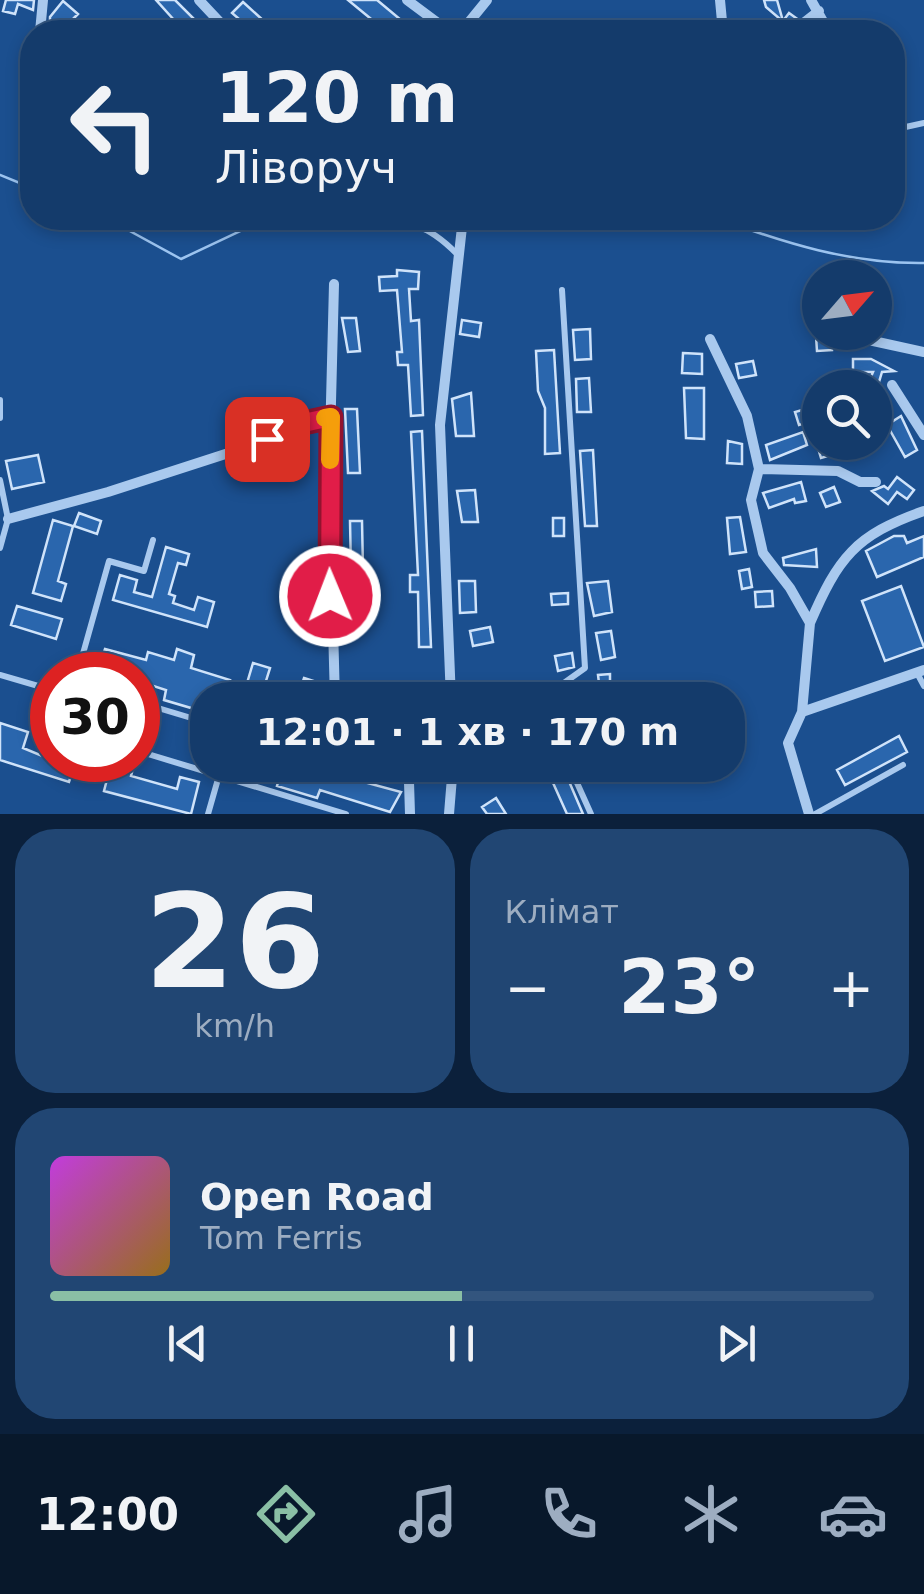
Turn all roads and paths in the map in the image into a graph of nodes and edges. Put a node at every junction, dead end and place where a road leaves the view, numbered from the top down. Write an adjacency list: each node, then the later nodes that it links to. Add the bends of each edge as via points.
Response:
1 (200, 0): 6 (street)
2 (407, 0): 7 (street)
3 (487, 0): 8 (street)
4 (811, 0): 5 (street)
5 (819, 12): 9 (street); 10 (street)
6 (218, 20)
7 (434, 20)
8 (471, 20)
9 (808, 20)
10 (823, 20)
11 (431, 230): 13 (lane)
12 (461, 230): 13 (street)
13 (457, 254): 36 (street, via 440,425)
14 (334, 284): 21 (street)
15 (562, 290): 37 (lane, via 586,668)
16 (710, 339): 24 (street, via 747,416)
17 (892, 345): 18 (street)
18 (924, 352)
19 (892, 386): 23 (street)
20 (0, 400): 22 (lane)
21 (331, 417): 28 (street); 35 (street)
22 (0, 418)
23 (924, 435)
24 (760, 470): 26 (street, via 838,471); 31 (street, via 751,500 763,553)
25 (0, 480): 28 (lane)
26 (876, 482)
27 (924, 510): 31 (street, via 864,536 834,568)
28 (4, 520): 30 (lane)
29 (153, 540): 32 (lane, via 144,570 109,561)
30 (0, 548)
31 (810, 624): 41 (street)
32 (83, 652)
33 (921, 671): 39 (lane); 41 (street)
34 (0, 675): 38 (lane)
35 (335, 682)
36 (450, 682)
37 (566, 682)
38 (30, 684)
39 (924, 686)
40 (160, 709): 42 (lane)
41 (802, 712): 56 (street, via 788,742)
42 (190, 718)
43 (160, 758): 45 (lane)
44 (903, 765): 56 (lane)
45 (190, 767)
46 (216, 782): 51 (lane)
47 (241, 782): 52 (lane)
48 (409, 782): 53 (street)
49 (452, 782): 54 (street)
50 (577, 782): 55 (lane)
51 (208, 814)
52 (346, 814)
53 (410, 814)
54 (449, 814)
55 (591, 814)
56 (812, 814)

